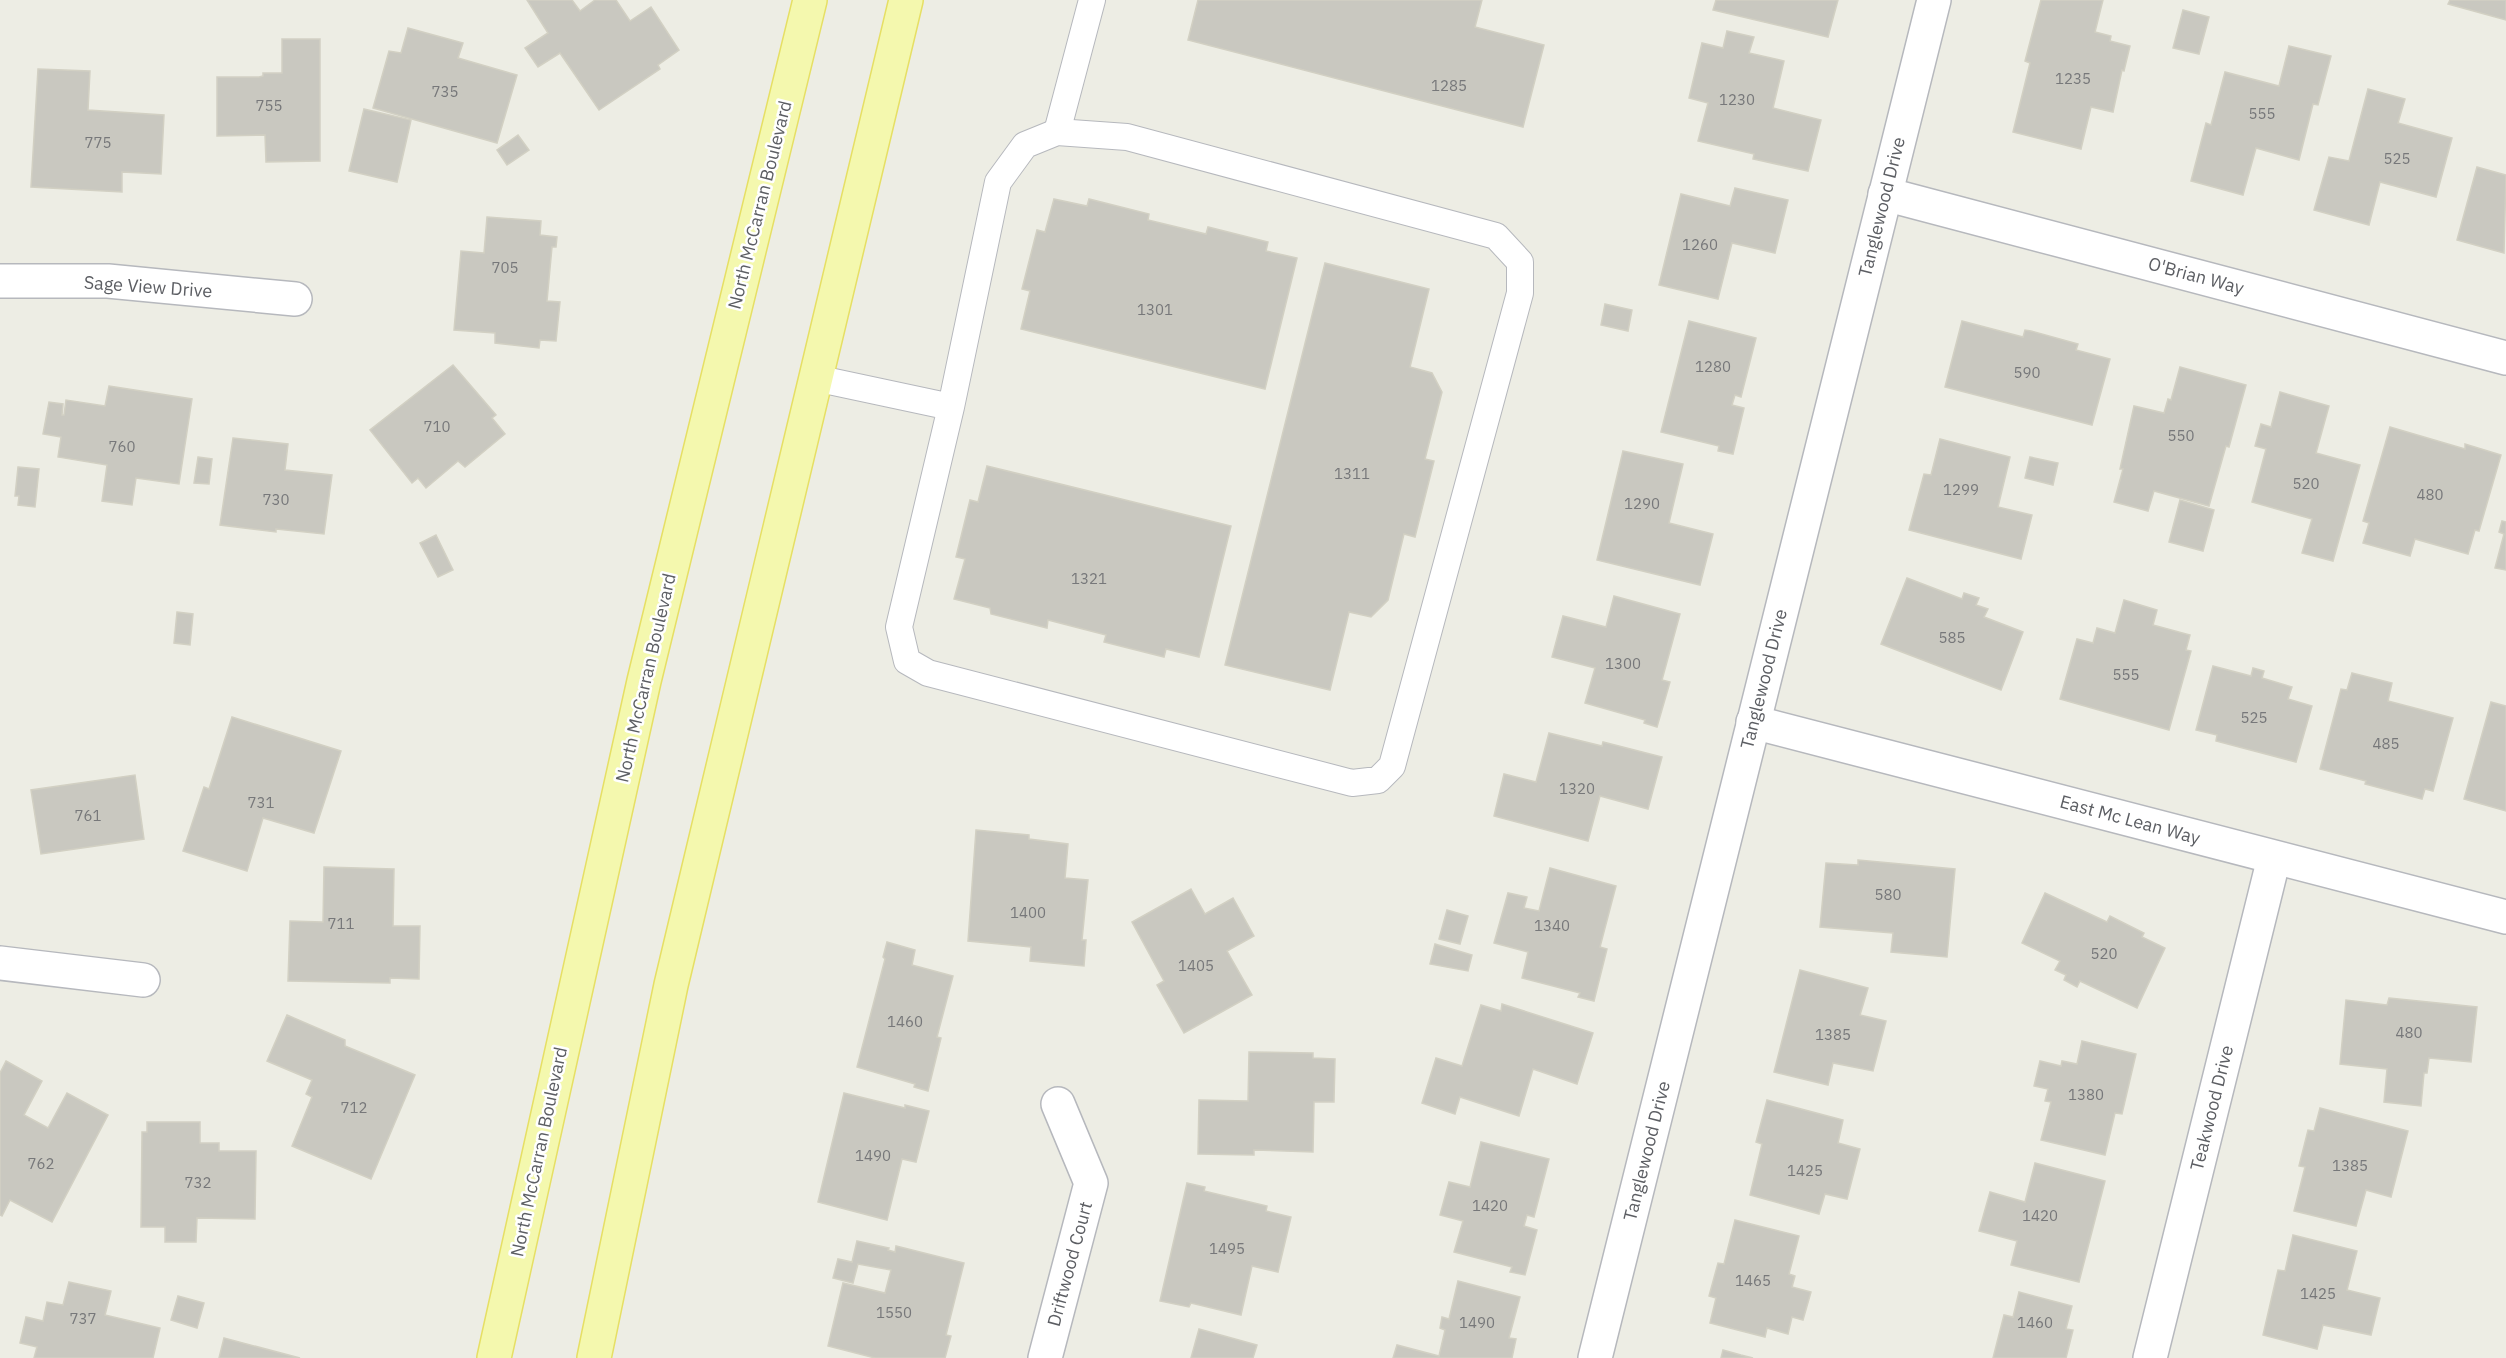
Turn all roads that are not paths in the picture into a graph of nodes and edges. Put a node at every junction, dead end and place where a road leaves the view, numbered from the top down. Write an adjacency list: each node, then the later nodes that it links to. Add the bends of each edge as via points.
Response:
1 (810, 0): 18 (main road, North McCarran Boulevard, via 644,681)
2 (906, 0): 10 (main road)
3 (1092, 0): 5 (lane)
4 (1934, 0): 6 (street, Tanglewood Drive)
5 (1057, 132): 11 (lane, via 1025,144 998,182); 11 (lane, via 1127,137 1496,236 1520,262 1520,293 1392,766 1378,780 1352,783 928,673 907,661 899,627)
6 (1885, 194): 9 (street, O'Brian Way); 12 (street, Tanglewood Drive)
7 (0, 281): 8 (street, Sage View Drive, via 108,281)
8 (295, 299)
9 (2506, 358)
10 (815, 378): 11 (lane); 19 (main road, via 671,986)
11 (951, 407)
12 (1754, 722): 13 (street, East Mc Lean Way); 21 (street, Tanglewood Drive)
13 (2274, 858): 14 (street, East Mc Lean Way); 22 (street, Teakwood Drive)
14 (2506, 917)
15 (0, 963): 16 (street)
16 (143, 980)
17 (1058, 1104): 20 (street, Driftwood Court, via 1091,1183)
18 (494, 1358)
19 (594, 1358)
20 (1045, 1358)
21 (1595, 1358)
22 (2150, 1358)

